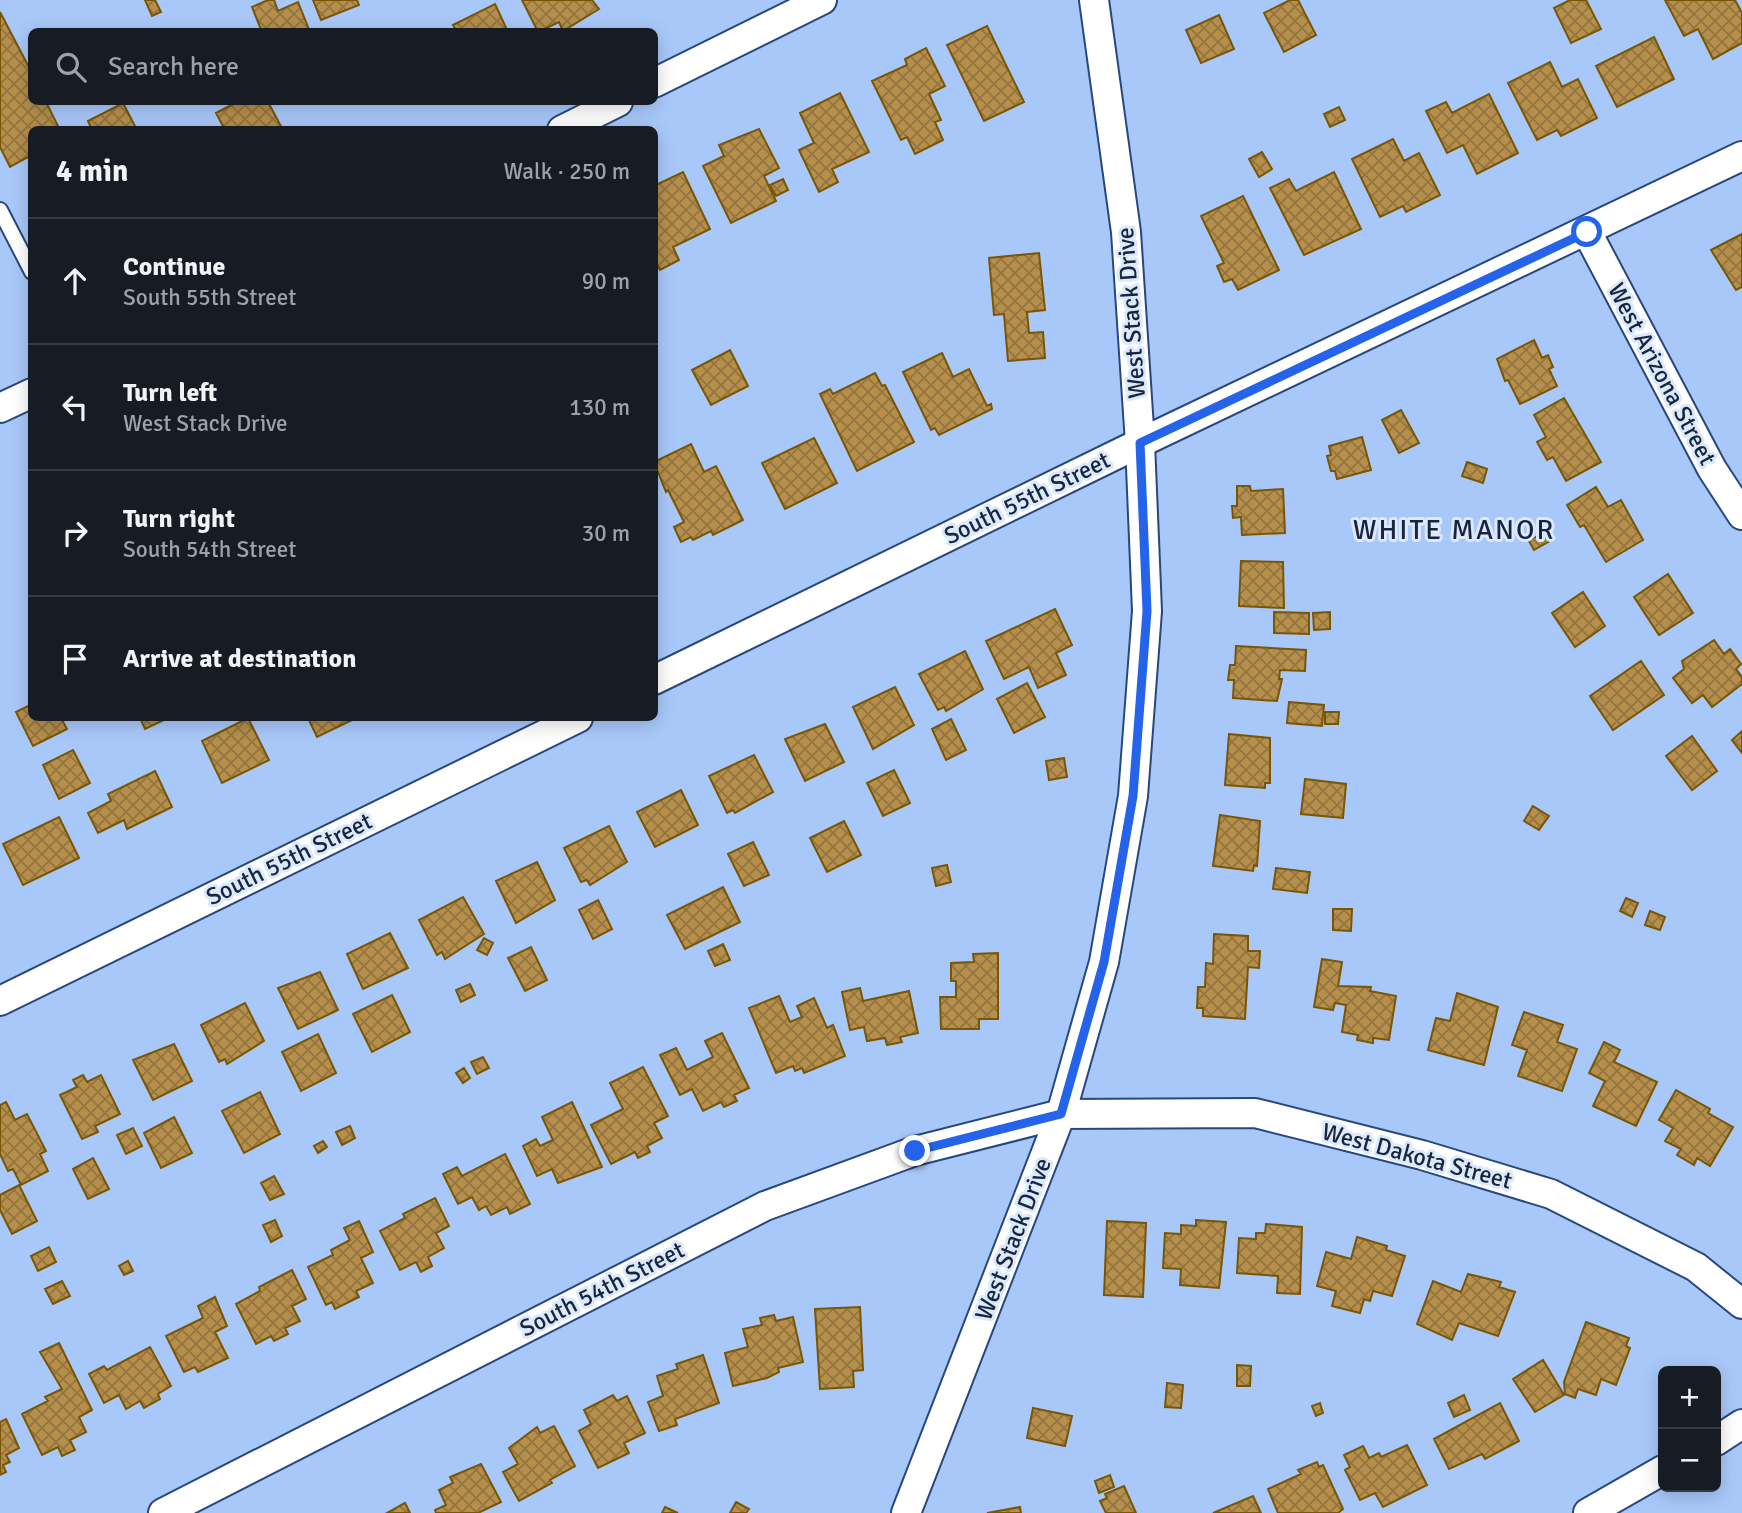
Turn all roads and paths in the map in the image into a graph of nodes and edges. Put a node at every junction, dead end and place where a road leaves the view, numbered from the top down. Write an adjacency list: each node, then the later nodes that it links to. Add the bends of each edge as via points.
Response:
1 (822, 0): 3 (street)
2 (1094, 0): 12 (street, West Stack Drive, via 1126,232)
3 (658, 81)
4 (612, 105): 5 (street)
5 (570, 126)
6 (1742, 156): 8 (street, South 55th Street)
7 (0, 210): 9 (lane)
8 (1587, 232): 12 (street, South 55th Street); 13 (street, West Arizona Street, via 1712,469)
9 (28, 264)
10 (28, 395): 11 (street)
11 (0, 408)
12 (1140, 443): 14 (street, South 55th Street); 17 (street, West Stack Drive, via 1147,611 1133,796 1104,962)
13 (1742, 514)
14 (658, 678)
15 (572, 721): 16 (street, South 55th Street)
16 (0, 1001)
17 (1061, 1114): 18 (street, West Dakota Street, via 1255,1113 1422,1155 1551,1194 1696,1267); 22 (street, South 54th Street, via 915,1151 765,1206); 23 (street, West Stack Drive)
18 (1742, 1304)
19 (1742, 1424): 20 (street)
20 (1721, 1438)
21 (1658, 1473): 24 (street)
22 (163, 1513)
23 (906, 1513)
24 (1588, 1513)

